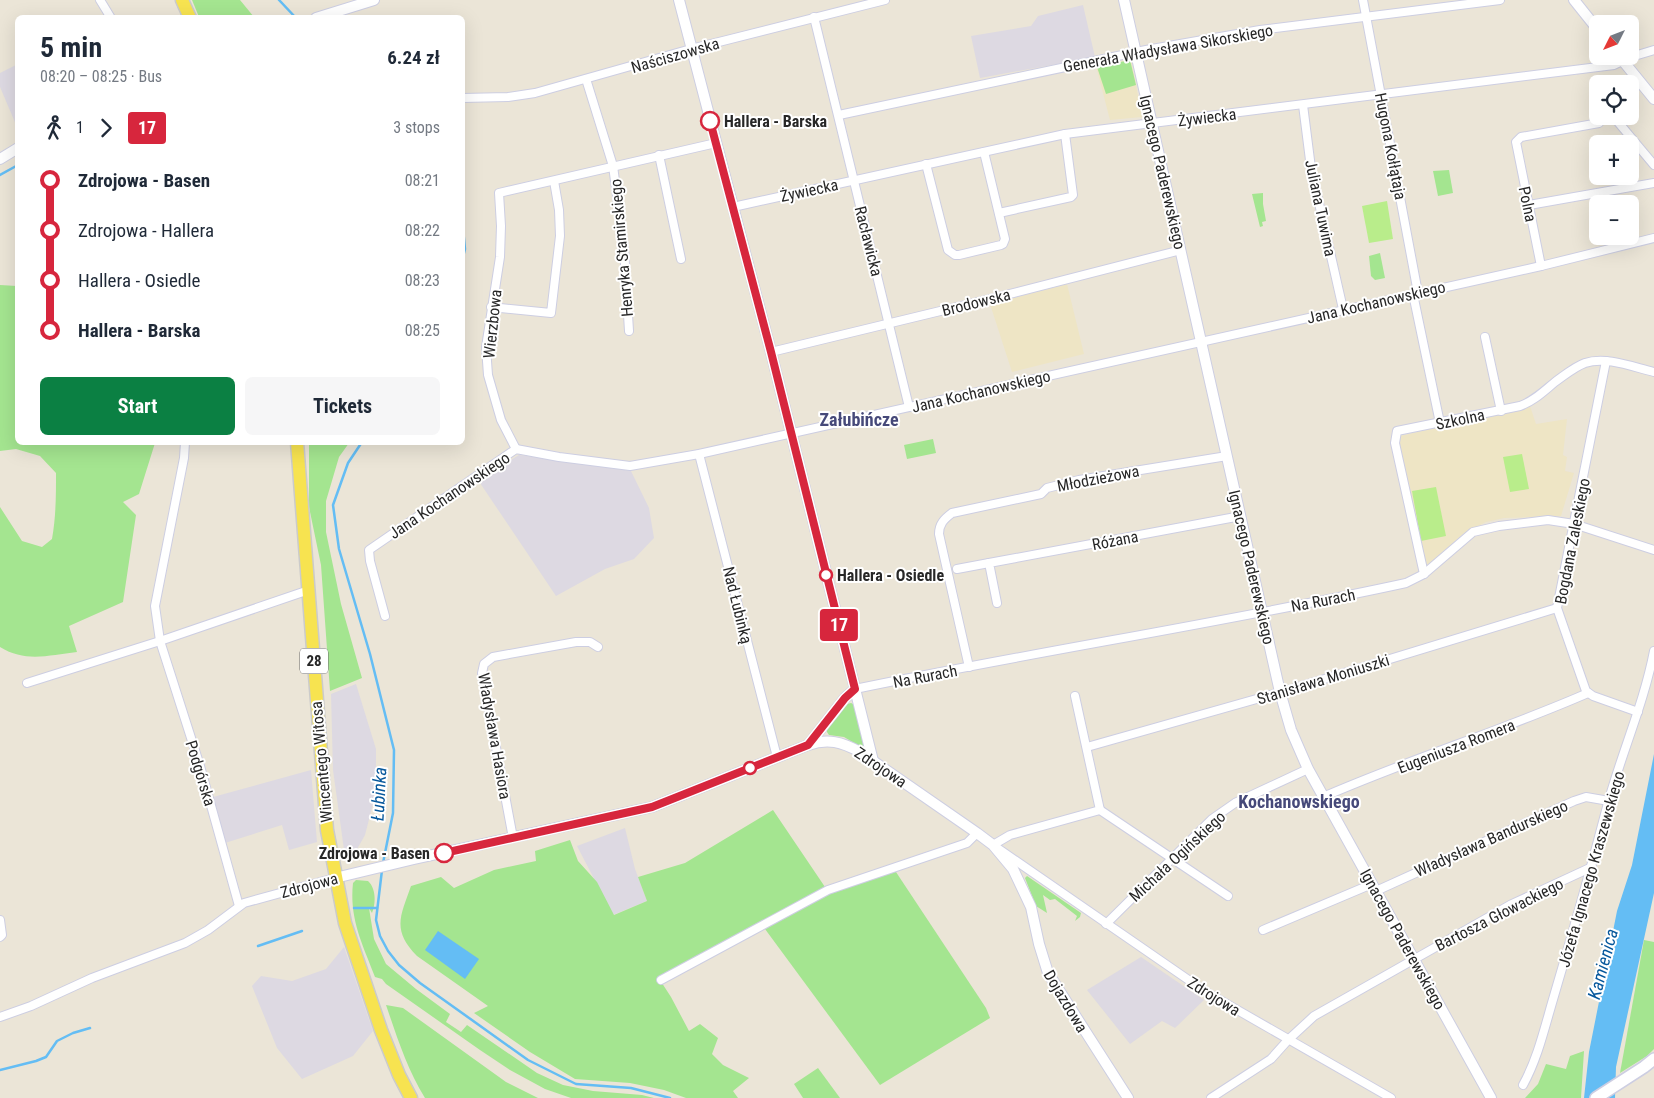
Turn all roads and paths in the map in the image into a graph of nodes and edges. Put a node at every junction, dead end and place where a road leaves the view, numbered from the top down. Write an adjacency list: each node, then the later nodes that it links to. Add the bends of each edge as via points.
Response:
1 (100, 0): 10 (street)
2 (182, 0): 11 (main road)
3 (374, 0): 12 (street)
4 (679, 0): 16 (street)
5 (885, 0): 15 (street, Naściszowska)
6 (1124, 0): 18 (street, Ignacego Paderewskiego)
7 (1363, 0): 13 (street, Hugona Kołłątaja)
8 (1500, 0): 13 (street, Generała Władysława Sikorskiego)
9 (1578, 0): 14 (street)
10 (109, 15)
11 (189, 15)
12 (328, 15)
13 (1366, 16): 18 (street, Generała Władysława Sikorskiego); 23 (street, Hugona Kołłątaja)
14 (1589, 16)
15 (814, 17): 16 (street, Naściszowska); 27 (street, Racławicka)
16 (691, 49): 22 (street, Naściszowska); 32 (street)
17 (1654, 50): 19 (street, Żywiecka)
18 (1135, 52): 27 (street, Generała Władysława Sikorskiego); 28 (street, Ignacego Paderewskiego)
19 (1639, 55)
20 (1614, 65): 23 (street, Żywiecka)
21 (1626, 65): 25 (street)
22 (586, 79): 24 (street, Naściszowska, via 535,93); 39 (street, Henryka Stamirskiego)
23 (1381, 95): 26 (street, Żywiecka); 50 (street, Hugona Kołłątaja)
24 (465, 98)
25 (1654, 99)
26 (1303, 105): 28 (street, Żywiecka); 52 (street, Juliana Tuwima, via 1311,168)
27 (839, 115): 41 (street, Racławicka)
28 (1152, 122): 31 (street, Żywiecka); 47 (street, Ignacego Paderewskiego)
29 (1589, 125): 43 (street, Polna, via 1521,137 1516,142)
30 (1621, 125): 38 (street)
31 (1065, 134): 34 (street, Żywiecka); 45 (street, via 1073,195)
32 (716, 143): 35 (street); 44 (street)
33 (15, 150): 36 (street)
34 (984, 152): 37 (street, Żywiecka); 45 (street)
35 (659, 155): 39 (street); 48 (street)
36 (0, 159)
37 (926, 164): 41 (street, Żywiecka); 45 (street, via 950,253 959,255 1003,244 1005,239)
38 (1654, 164)
39 (613, 166): 40 (street); 54 (street, Henryka Stamirskiego, via 624,248)
40 (554, 180): 51 (street, Wierzbowa, via 499,192 500,256); 51 (street, via 560,236 551,313)
41 (854, 180): 44 (street, Żywiecka); 53 (street, Racławicka)
42 (1654, 184): 43 (street)
43 (1529, 205): 49 (street, Polna)
44 (733, 206): 57 (street)
45 (999, 213)
46 (1654, 238): 49 (street, Jana Kochanowskiego)
47 (1181, 250): 53 (street, Brodowska); 56 (street, Ignacego Paderewskiego)
48 (681, 259)
49 (1541, 266): 50 (street, Jana Kochanowskiego)
50 (1415, 293): 52 (street, Jana Kochanowskiego); 62 (street, Hugona Kołłątaja)
51 (491, 307): 66 (street, Wierzbowa, via 486,348 488,375 501,420)
52 (1343, 309): 56 (street, Jana Kochanowskiego)
53 (889, 323): 57 (street, Brodowska); 60 (street, Racławicka)
54 (628, 331)
55 (1485, 337): 61 (street)
56 (1202, 341): 60 (street, Jana Kochanowskiego); 68 (street, Ignacego Paderewskiego)
57 (771, 352): 63 (street)
58 (1606, 361): 59 (street, Szkolna); 61 (street, Szkolna, via 1577,367 1531,401); 70 (street, Bogdana Zaleskiego)
59 (1654, 372)
60 (909, 407): 63 (street, Jana Kochanowskiego)
61 (1501, 410): 62 (street, Szkolna)
62 (1440, 424): 74 (street, Szkolna, via 1397,431 1395,440)
63 (791, 434): 67 (street, Jana Kochanowskiego); 85 (street)
64 (185, 445): 80 (street, Podgórska, via 155,606)
65 (297, 445): 75 (main road, Wincentego Witosa / 28)
66 (516, 449): 67 (street, Jana Kochanowskiego, via 630,466); 79 (street, Jana Kochanowskiego, via 369,550)
67 (699, 454): 92 (street, Nad Łubinką)
68 (1227, 456): 69 (street, Ignacego Paderewskiego); 83 (street, Młodzieżowa, via 1079,480 1047,488 1041,494 952,513 943,519 939,534)
69 (1241, 516): 72 (street, Różana); 78 (street, Ignacego Paderewskiego)
70 (1574, 524): 71 (street, Na Rurach); 74 (street, Na Rurach, via 1548,520 1473,532); 77 (street, Bogdana Zaleskiego)
71 (1654, 550)
72 (989, 563): 73 (street, Różana); 76 (street)
73 (957, 569)
74 (1424, 574): 78 (street, Na Rurach, via 1406,583)
75 (309, 590): 80 (street); 103 (main road, Wincentego Witosa / 28, via 327,830)
76 (997, 603)
77 (1558, 608): 86 (street, Stanisława Moniuszki); 87 (street, Bogdana Zaleskiego)
78 (1262, 612): 83 (street, Na Rurach); 86 (street, Ignacego Paderewskiego)
79 (385, 616)
80 (160, 641): 84 (street); 106 (street, Podgórska, via 200,766)
81 (598, 647): 99 (street, Władysława Hasiora, via 590,642 576,642 493,657 484,664 482,673)
82 (1654, 650): 89 (street, Józefa Ignacego Kraszewskiego)
83 (969, 667): 85 (street, Na Rurach)
84 (27, 683)
85 (855, 689): 90 (street); 93 (street)
86 (1280, 692): 91 (street, Stanisława Moniuszki); 94 (street, Ignacego Paderewskiego, via 1291,730)
87 (1588, 693): 89 (street); 95 (street, Eugeniusza Romera)
88 (1075, 696): 91 (street)
89 (1638, 712): 96 (street, Józefa Ignacego Kraszewskiego)
90 (808, 745): 92 (street, Zdrojowa); 93 (street, Zdrojowa, via 826,740 840,742)
91 (1087, 747): 97 (street)
92 (777, 757): 99 (street, Zdrojowa, via 652,807)
93 (873, 761): 98 (street, Zdrojowa)
94 (1308, 769): 95 (street, Ignacego Paderewskiego); 101 (street, Michała Ogińskiego, via 1235,803 1212,819)
95 (1323, 797): 104 (street, Ignacego Paderewskiego)
96 (1608, 801): 102 (street, Józefa Ignacego Kraszewskiego); 104 (street, Władysława Bandurskiego, via 1586,797 1574,801)
97 (1100, 810): 100 (street, via 1010,835); 101 (street)
98 (977, 833): 100 (street, Zdrojowa); 112 (street, via 967,843 828,890)
99 (513, 838): 103 (street, Zdrojowa)
100 (993, 845): 108 (street, Zdrojowa); 120 (street, Dojazdowa, via 1013,869 1026,894 1048,973)
101 (1171, 858): 105 (street); 108 (street, Michała Ogińskiego)
102 (1592, 867): 111 (street, Bartosza Głowackiego, via 1510,905); 117 (street, Józefa Ignacego Kraszewskiego, via 1532,1067)
103 (335, 878): 106 (street, Zdrojowa); 119 (main road, Wincentego Witosa / 28, via 345,923 381,1030)
104 (1374, 887): 109 (street, Władysława Bandurskiego); 111 (street, Ignacego Paderewskiego)
105 (1228, 896)
106 (239, 906): 113 (street, Zdrojowa, via 186,943)
107 (0, 920): 110 (street)
108 (1106, 924): 114 (street, Zdrojowa, via 1206,992)
109 (1264, 930)
110 (0, 937)
111 (1413, 958): 114 (street, Bartosza Głowackiego, via 1314,1016); 118 (street, Ignacego Paderewskiego)
112 (660, 980)
113 (0, 1017)
114 (1288, 1040): 121 (street, Bartosza Głowackiego, via 1271,1059); 122 (street, Zdrojowa)
115 (1654, 1059): 116 (main road)
116 (1649, 1065): 123 (main road)
117 (1523, 1086)
118 (1492, 1097)
119 (411, 1098)
120 (1128, 1098)
121 (1211, 1098)
122 (1390, 1098)
123 (1596, 1098)

